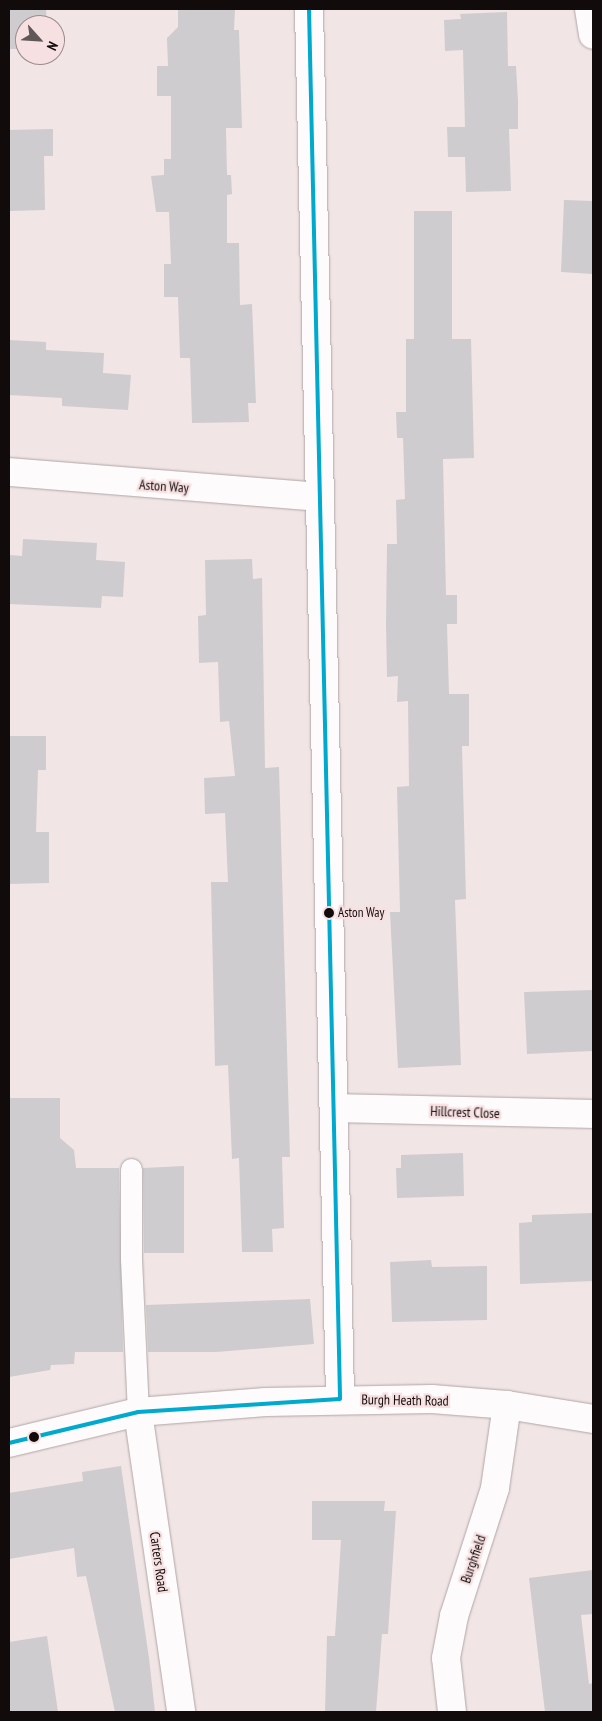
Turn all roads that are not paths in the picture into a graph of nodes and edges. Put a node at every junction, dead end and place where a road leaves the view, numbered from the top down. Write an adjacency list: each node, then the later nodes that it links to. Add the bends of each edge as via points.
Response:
1 (309, 9): 5 (street)
2 (589, 9): 3 (street)
3 (593, 36)
4 (9, 472): 5 (street, Aston Way)
5 (319, 497): 6 (street)
6 (336, 1108): 7 (street, Hillcrest Close); 9 (street)
7 (593, 1114)
8 (131, 1169): 11 (lane, via 130,1259)
9 (340, 1399): 10 (street, Burgh Heath Road); 11 (street, Burgh Heath Road)
10 (507, 1405): 12 (street, Burgh Heath Road); 15 (street, Burghfield, via 495,1488 454,1616 446,1658)
11 (138, 1412): 13 (street, Burgh Heath Road); 14 (street, Carters Road)
12 (593, 1419)
13 (9, 1443)
14 (181, 1712)
15 (452, 1712)

